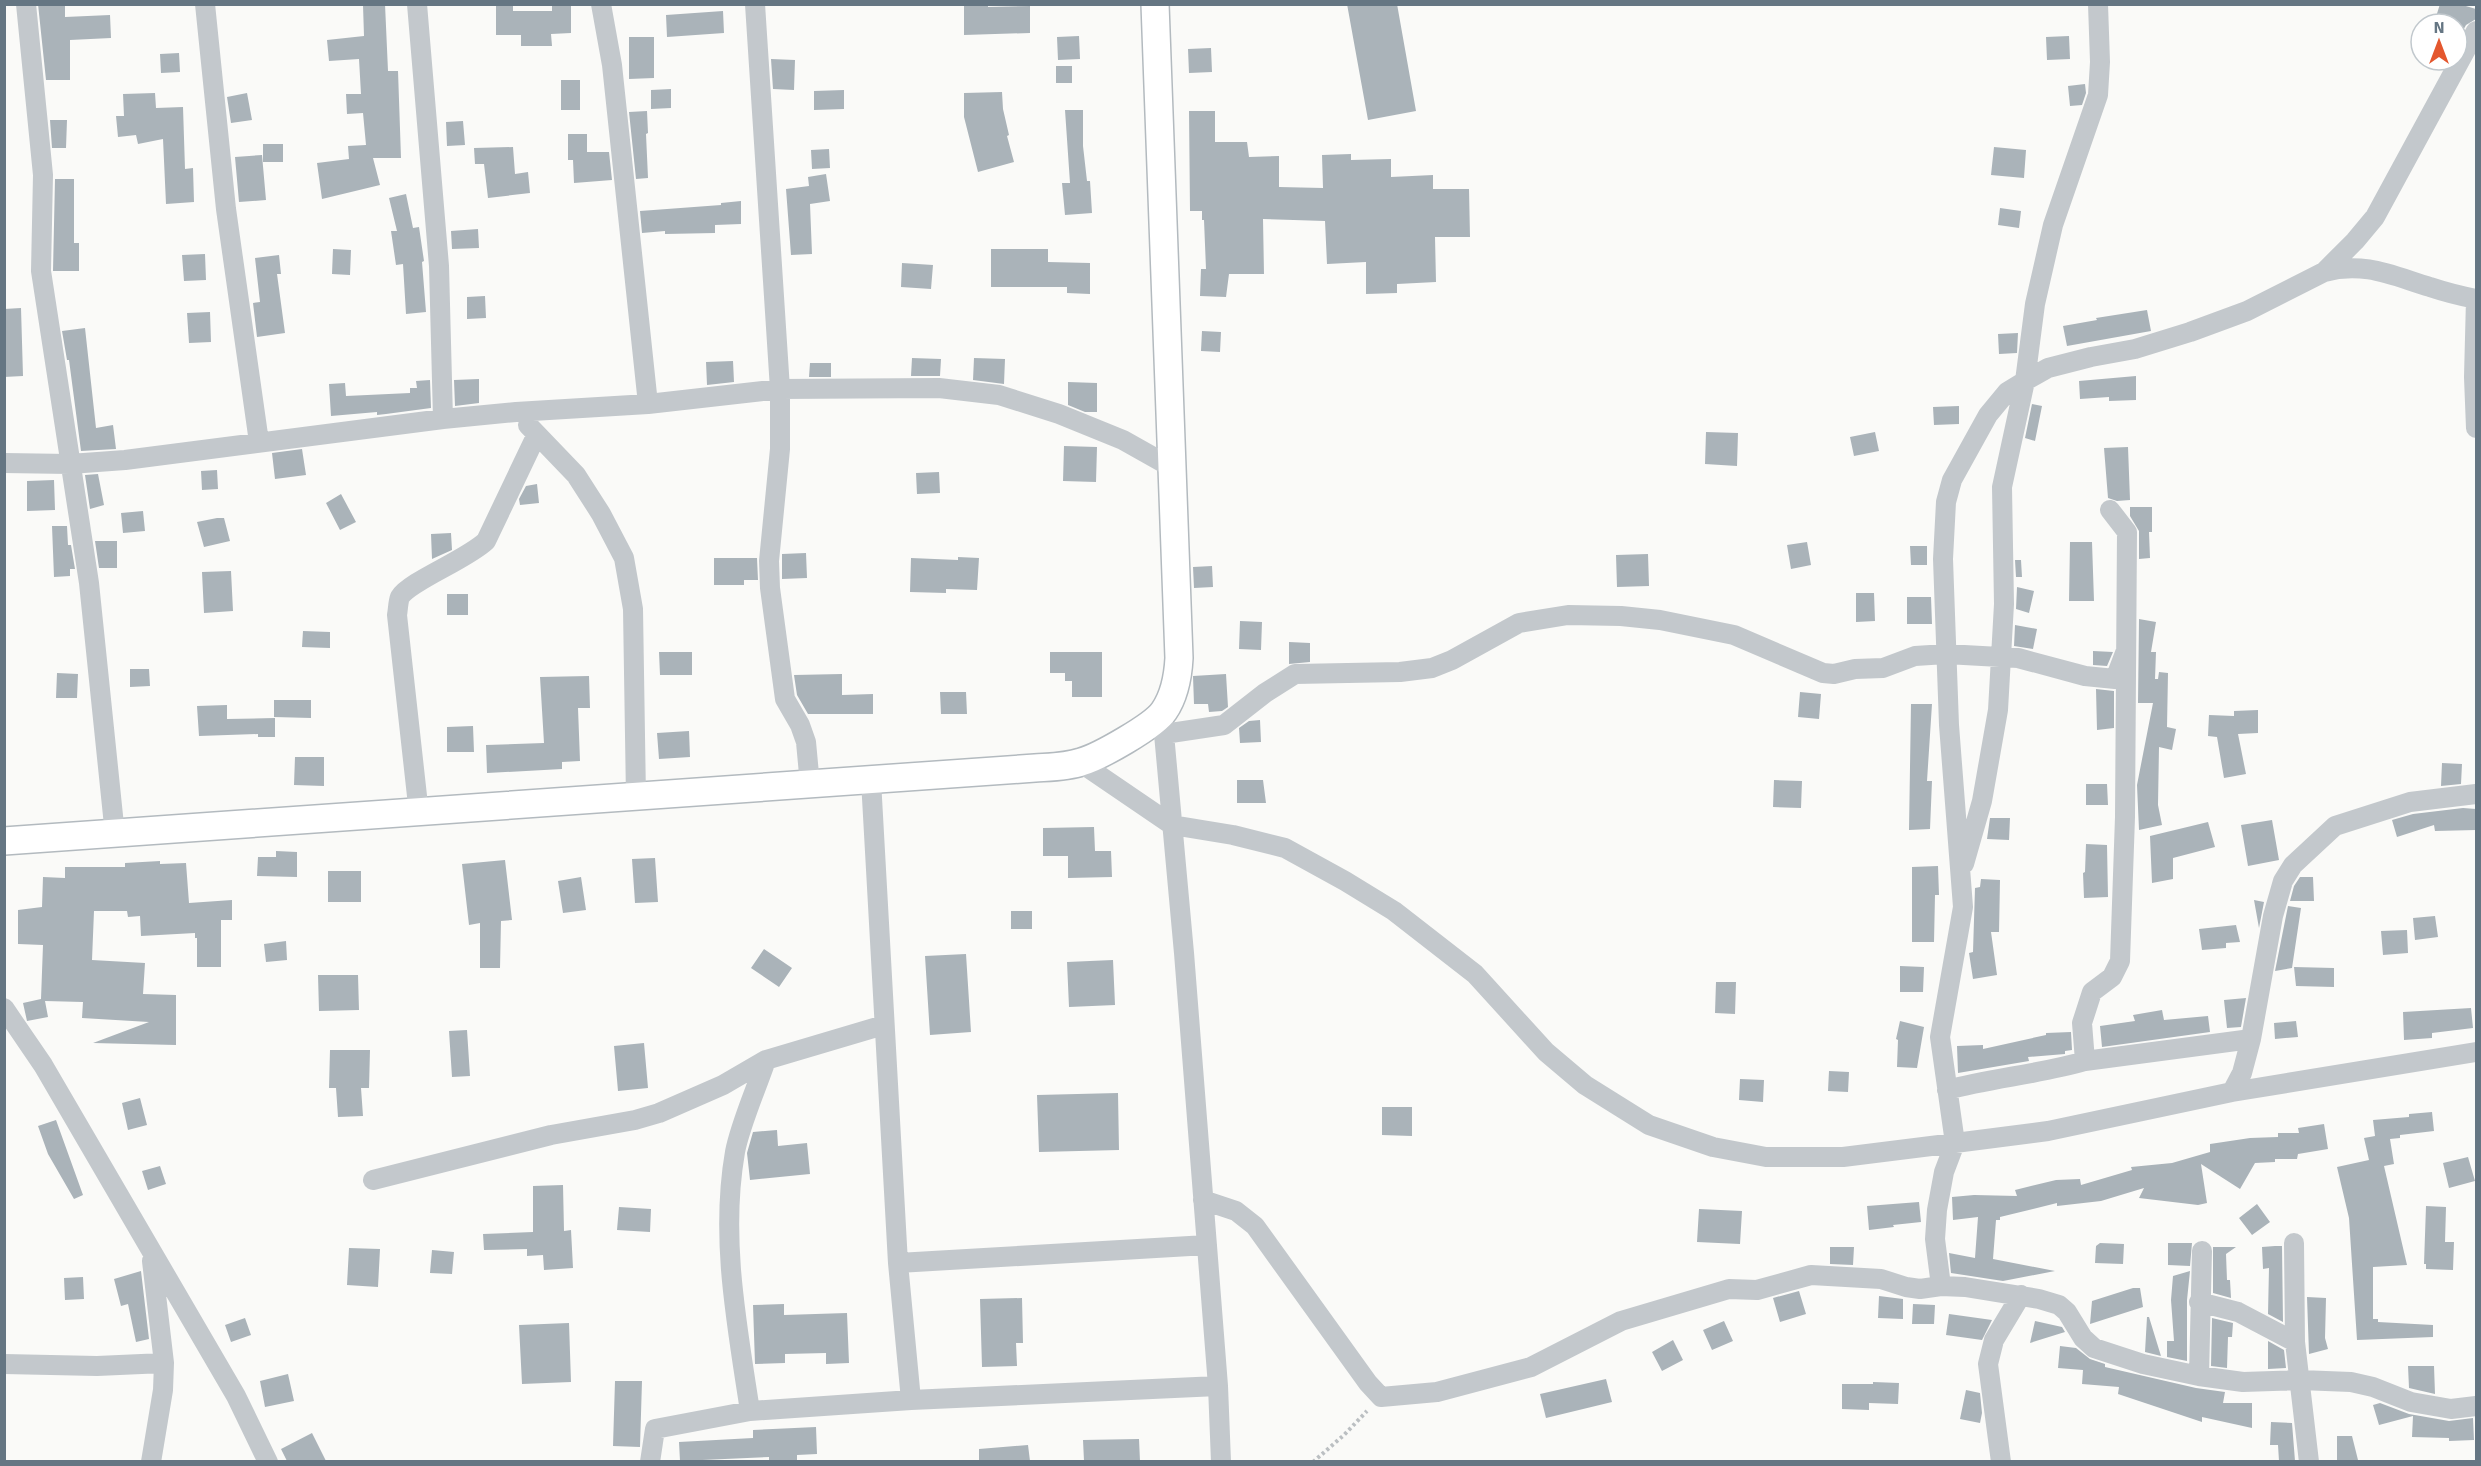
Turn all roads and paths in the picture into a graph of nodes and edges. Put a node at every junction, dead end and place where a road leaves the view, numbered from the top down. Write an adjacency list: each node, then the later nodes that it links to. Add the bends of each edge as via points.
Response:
1 (26, 4): 20 (street, via 44,176 41,271)
2 (204, 4): 18 (street, via 226,209)
3 (417, 4): 15 (street, via 440,267)
4 (601, 4): 13 (street, via 612,65)
5 (755, 4): 12 (street)
6 (1155, 4): 21 (main road)
7 (2098, 4): 11 (street, via 2098,95 2053,225 2035,304)
8 (2476, 31): 9 (street, via 2375,216)
9 (2324, 272): 10 (street, via 2379,270); 11 (street, via 2247,311 2134,349 2048,368)
10 (2476, 299): 16 (street)
11 (2025, 381): 24 (street, via 2007,392 1988,415 1952,480 1946,502 1943,559); 25 (street, via 2002,487)
12 (780, 389): 13 (street); 21 (street, via 939,388 999,395 1123,440); 29 (street, via 780,449 770,588 785,699 806,742)
13 (648, 404): 14 (street)
14 (516, 412): 15 (street); 17 (street)
15 (443, 418): 18 (street)
16 (2476, 428)
17 (537, 434): 31 (street, via 576,475 624,558 633,609); 32 (street, via 486,541 474,552 408,588 399,598 397,615)
18 (259, 442): 20 (street)
19 (4, 463): 20 (street)
20 (70, 464): 34 (street, via 89,583)
21 (1171, 467): 26 (main road, via 1179,658 1178,678)
22 (2110, 510): 23 (street, via 2127,532)
23 (2125, 653): 25 (street, via 2115,679); 42 (street, via 2120,961 2112,977 2092,993 2082,1023)
24 (1946, 654): 25 (street); 26 (street, via 1915,656 1883,668 1823,673 1734,635 1660,620 1568,615 1519,623 1432,668 1295,674 1224,725); 36 (street)
25 (2001, 656): 36 (street, via 1998,710 1983,801)
26 (1163, 724): 27 (main road); 33 (street)
27 (1081, 763): 28 (main road); 33 (street)
28 (871, 780): 29 (main road); 38 (street)
29 (810, 785): 31 (main road)
30 (2476, 794): 39 (street, via 2410,802 2335,826 2293,865 2283,882 2269,934)
31 (636, 798): 32 (main road)
32 (419, 814): 34 (main road)
33 (1172, 825): 45 (street, via 1285,848 1394,911 1475,974 1546,1052 1585,1085 1649,1125 1713,1147 1766,1157 1843,1157); 47 (street)
34 (115, 835): 35 (main road)
35 (4, 841)
36 (1960, 877): 43 (street, via 1963,907 1940,1037)
37 (4, 1008): 51 (street, via 44,1065)
38 (884, 1025): 41 (street); 52 (street)
39 (2251, 1039): 42 (street); 44 (street, via 2242,1073)
40 (2476, 1052): 44 (street)
41 (766, 1060): 46 (street, via 723,1085 659,1113 551,1134); 65 (street, via 736,1150 728,1214 732,1295)
42 (2085, 1061): 43 (street)
43 (1947, 1090): 45 (street)
44 (2232, 1092): 45 (street, via 2048,1131)
45 (1955, 1143): 53 (street, via 1944,1172 1937,1210 1935,1239)
46 (373, 1180)
47 (1203, 1200): 49 (street); 62 (street, via 1236,1211 1256,1226)
48 (2294, 1244): 56 (street)
49 (1207, 1245): 52 (street); 61 (street)
50 (2202, 1251): 55 (street)
51 (151, 1252): 57 (street); 67 (street, via 236,1396)
52 (898, 1263): 63 (street)
53 (1941, 1286): 54 (street); 62 (street, via 1920,1289 1881,1279 1811,1275 1751,1291 1729,1289 1621,1321 1531,1367 1437,1392)
54 (2021, 1296): 59 (street, via 2059,1305 2094,1348); 71 (street, via 1994,1340 1988,1364)
55 (2199, 1302): 56 (street, via 2238,1312); 59 (street)
56 (2295, 1342): 60 (street)
57 (164, 1363): 58 (street); 66 (street)
58 (4, 1364)
59 (2199, 1376): 60 (street, via 2243,1382)
60 (2300, 1380): 64 (street, via 2351,1382 2411,1402 2451,1408); 72 (street)
61 (1218, 1386): 63 (street); 69 (street)
62 (1381, 1397): 70 (path)
63 (911, 1400): 65 (street)
64 (2476, 1406)
65 (750, 1411): 68 (street, via 655,1429)
66 (151, 1461)
67 (268, 1461)
68 (650, 1461)
69 (1221, 1461)
70 (1313, 1461)
71 (2001, 1461)
72 (2309, 1461)

